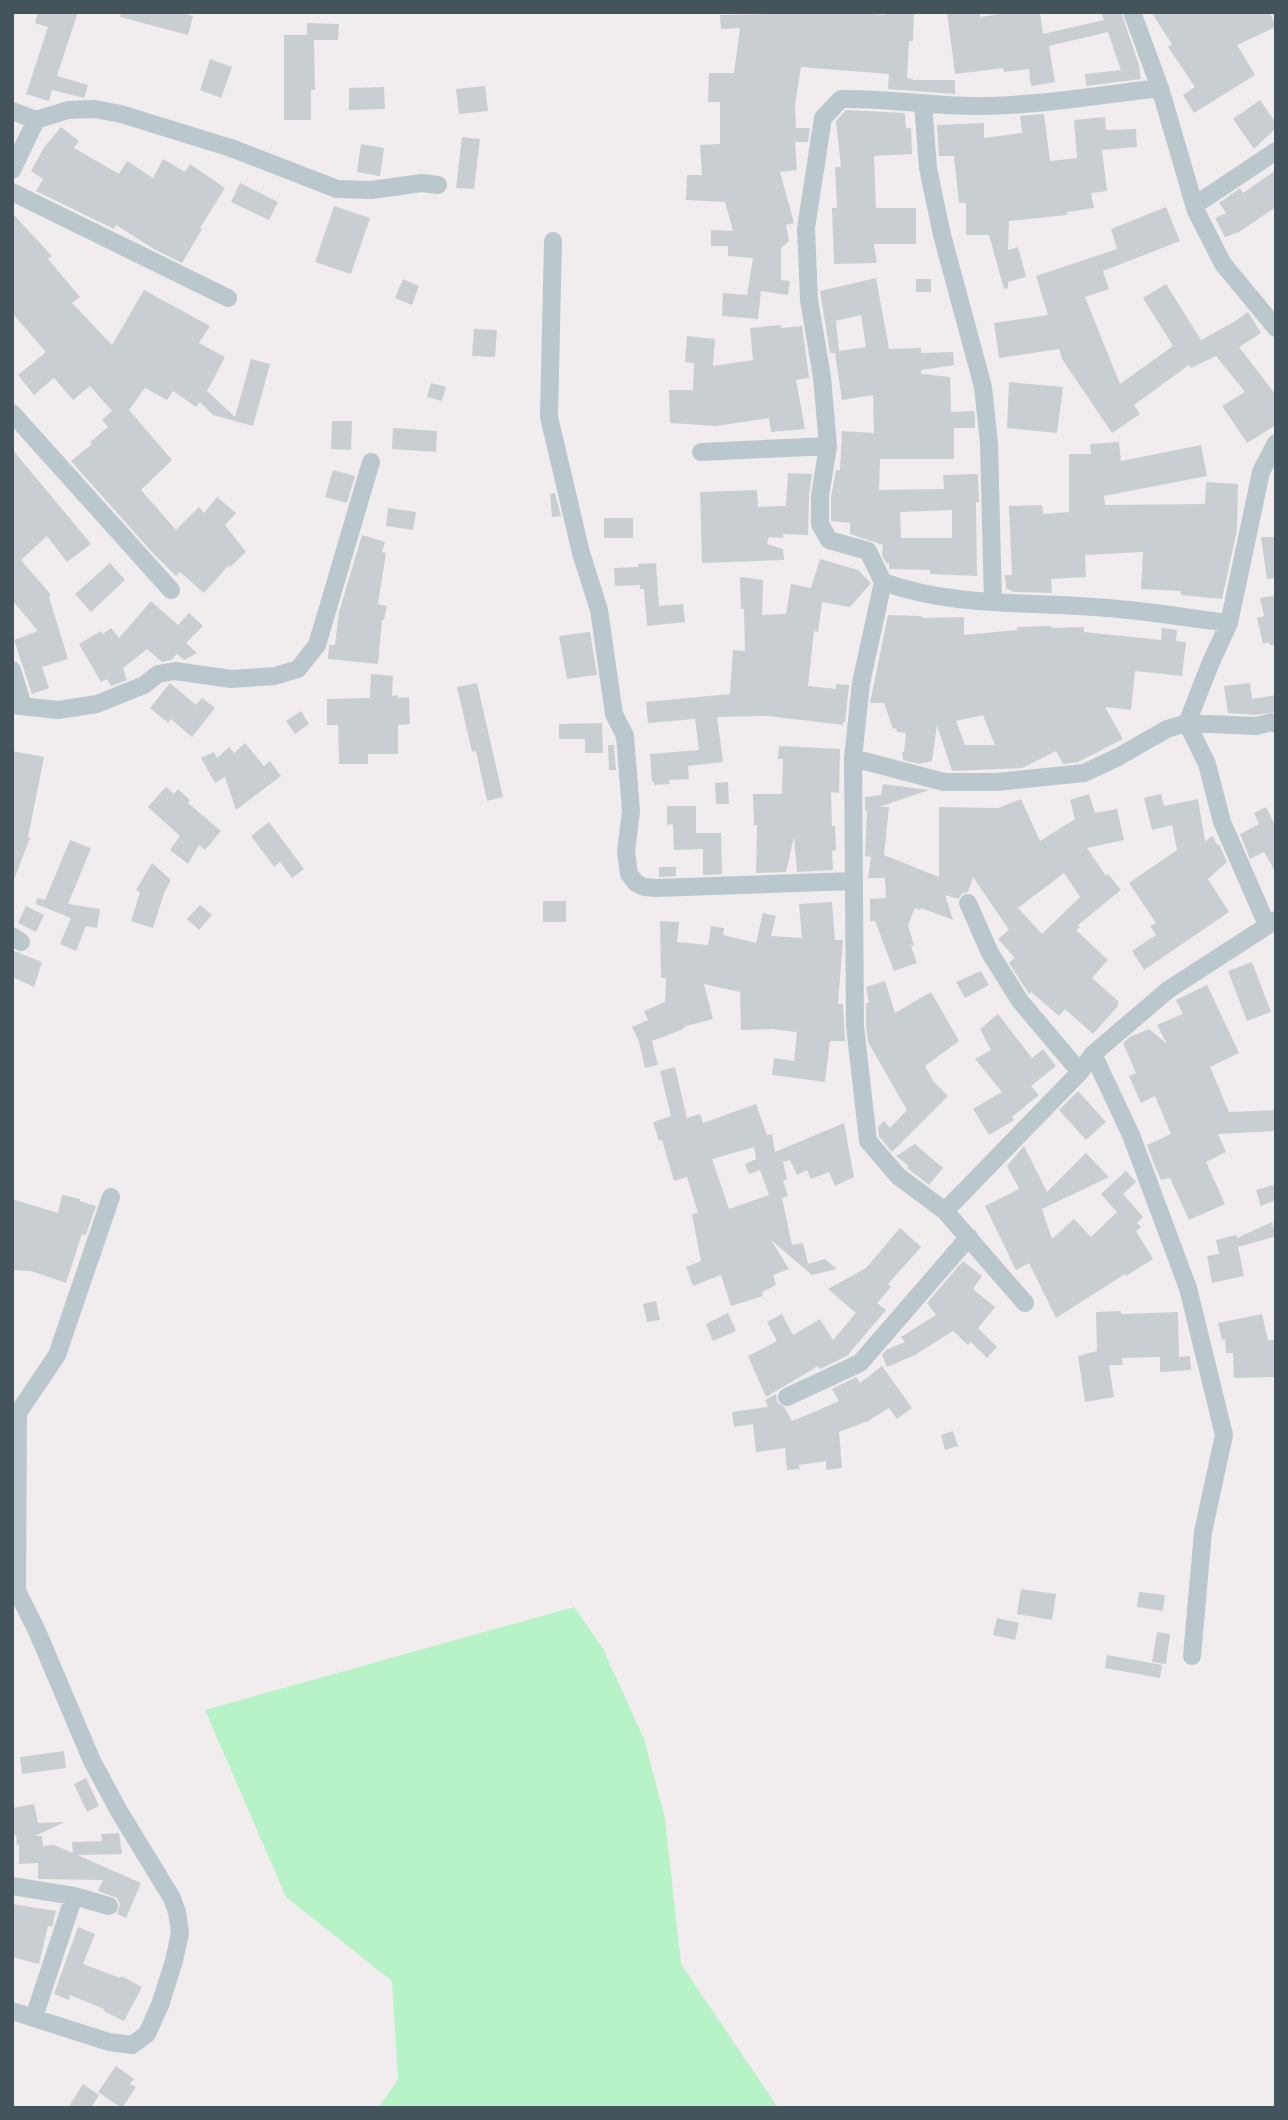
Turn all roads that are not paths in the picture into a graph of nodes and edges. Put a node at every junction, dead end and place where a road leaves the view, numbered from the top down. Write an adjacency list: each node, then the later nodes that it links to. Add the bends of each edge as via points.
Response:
1 (1132, 12): 2 (street)
2 (1160, 88): 3 (street, via 1034,103); 10 (street)
3 (923, 103): 16 (street, via 841,99 823,118 807,228 809,300); 21 (street, via 936,208 984,387)
4 (12, 111): 5 (street)
5 (36, 120): 7 (street); 8 (street, via 68,110 95,109 232,148 337,189)
6 (1276, 151): 10 (street)
7 (12, 170)
8 (438, 185)
9 (12, 192): 12 (street)
10 (1195, 205): 13 (street, via 1223,264)
11 (552, 241): 28 (street, via 549,416 599,611 612,706 625,736 630,774 629,874 636,883 656,888)
12 (228, 298)
13 (1276, 328)
14 (12, 413): 20 (street)
15 (1276, 443): 22 (street, via 1261,472)
16 (828, 446): 17 (street); 19 (street, via 820,524 829,540 868,551)
17 (701, 452)
18 (371, 463): 24 (street, via 317,645 298,669 275,676 231,679 175,671 158,674 144,685 97,704 58,710)
19 (883, 582): 21 (street, via 947,599); 27 (street, via 861,683)
20 (172, 590)
21 (993, 602): 22 (street, via 1107,608)
22 (1229, 623): 25 (street)
23 (12, 670): 24 (street)
24 (18, 705)
25 (1187, 723): 26 (street); 27 (street, via 1084,772 996,782 944,782); 30 (street, via 1207,764 1222,822)
26 (1276, 724)
27 (853, 758): 28 (street)
28 (853, 881): 34 (street, via 855,1026 867,1141 898,1176)
29 (968, 903): 32 (street, via 990,953 1020,1001)
30 (1271, 923): 31 (street, via 1168,990)
31 (1093, 1054): 32 (street); 40 (street, via 1131,1135 1188,1288 1224,1435 1203,1532)
32 (1080, 1072): 34 (street)
33 (111, 1197): 38 (street, via 57,1355)
34 (945, 1211): 35 (street)
35 (970, 1237): 36 (street); 37 (street, via 860,1363)
36 (1025, 1303)
37 (787, 1397)
38 (15, 1413): 39 (street)
39 (15, 1591): 45 (street, via 37,1631 92,1761 172,1898 180,1933 160,2005 147,2034 132,2045)
40 (1192, 1656)
41 (12, 1886): 42 (street)
42 (74, 1896): 43 (street); 45 (street)
43 (109, 1906)
44 (12, 2011): 45 (street)
45 (34, 2017)

